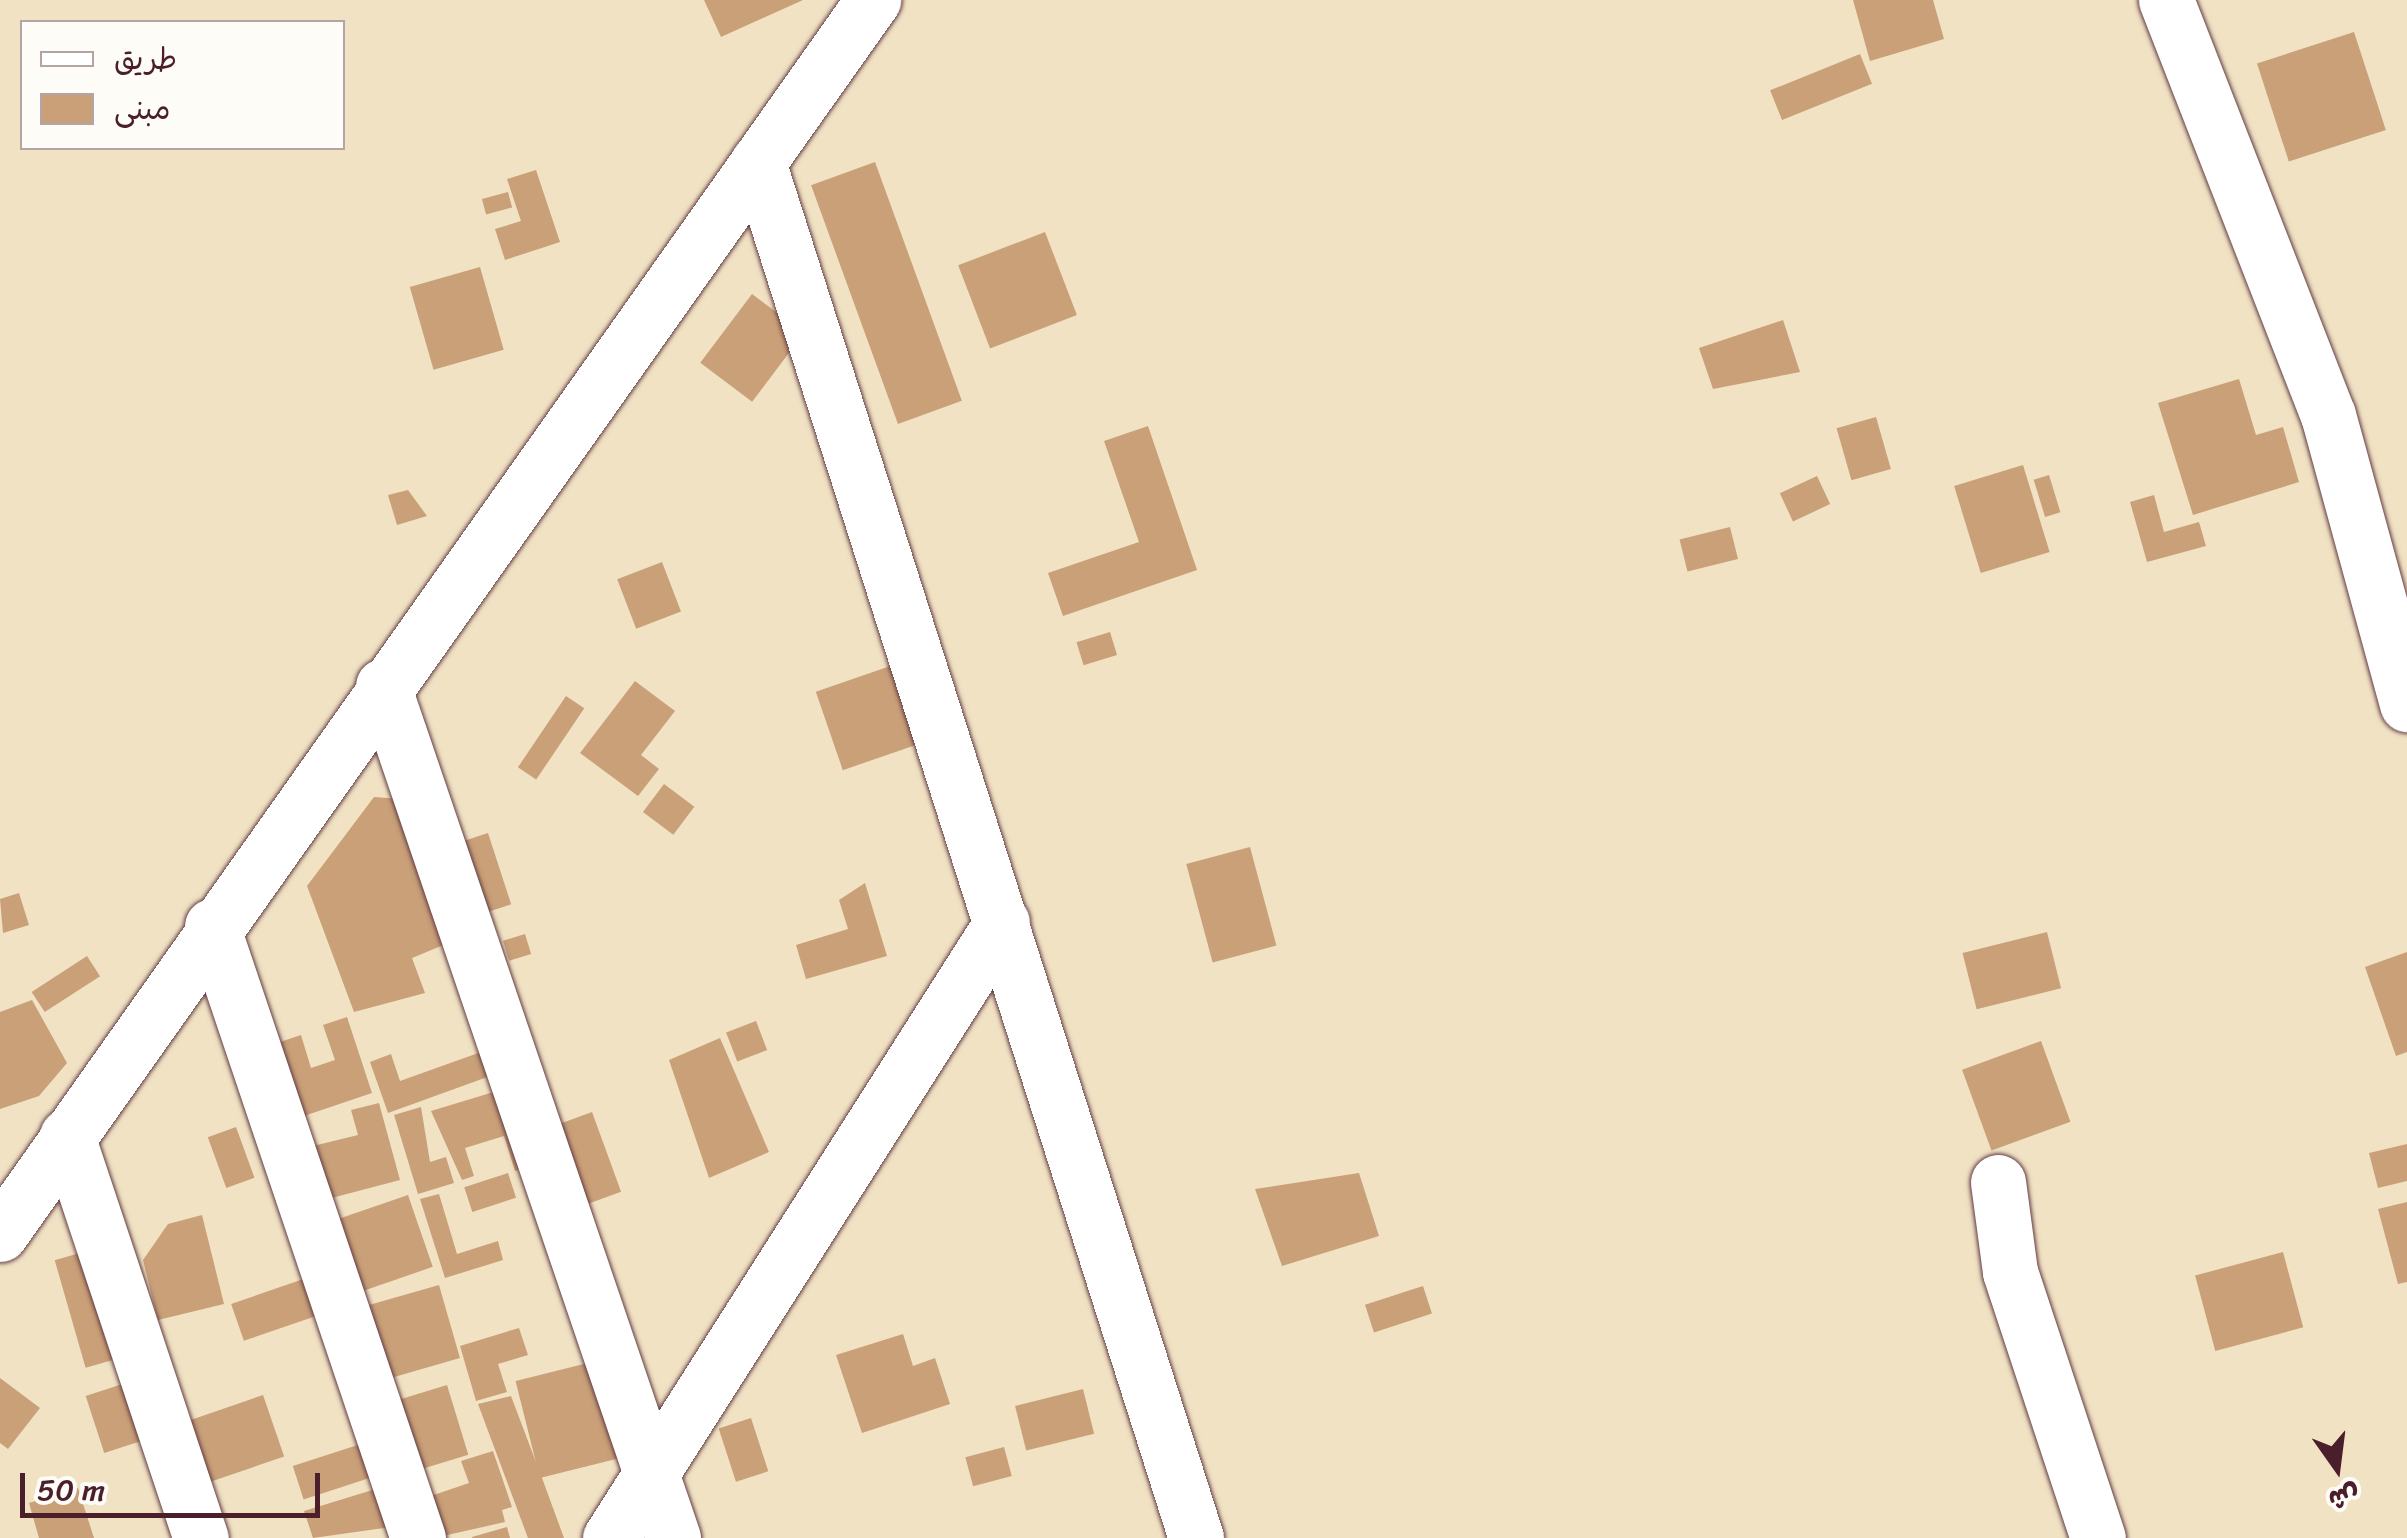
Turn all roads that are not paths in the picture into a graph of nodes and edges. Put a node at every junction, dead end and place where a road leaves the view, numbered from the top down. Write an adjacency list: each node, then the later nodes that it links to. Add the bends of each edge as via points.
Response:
1 (873, 0): 3 (street)
2 (2166, 0): 5 (street, via 2328,415)
3 (758, 162): 4 (street); 6 (street)
4 (383, 686): 7 (street); 11 (street)
5 (2407, 704)
6 (1002, 922): 11 (street); 16 (street)
7 (212, 926): 8 (street); 13 (street)
8 (68, 1136): 10 (street); 12 (street)
9 (1998, 1182): 17 (street, via 2010,1272)
10 (0, 1234)
11 (652, 1473): 14 (street); 15 (street)
12 (201, 1538)
13 (418, 1538)
14 (610, 1538)
15 (673, 1538)
16 (1196, 1538)
17 (2098, 1538)

